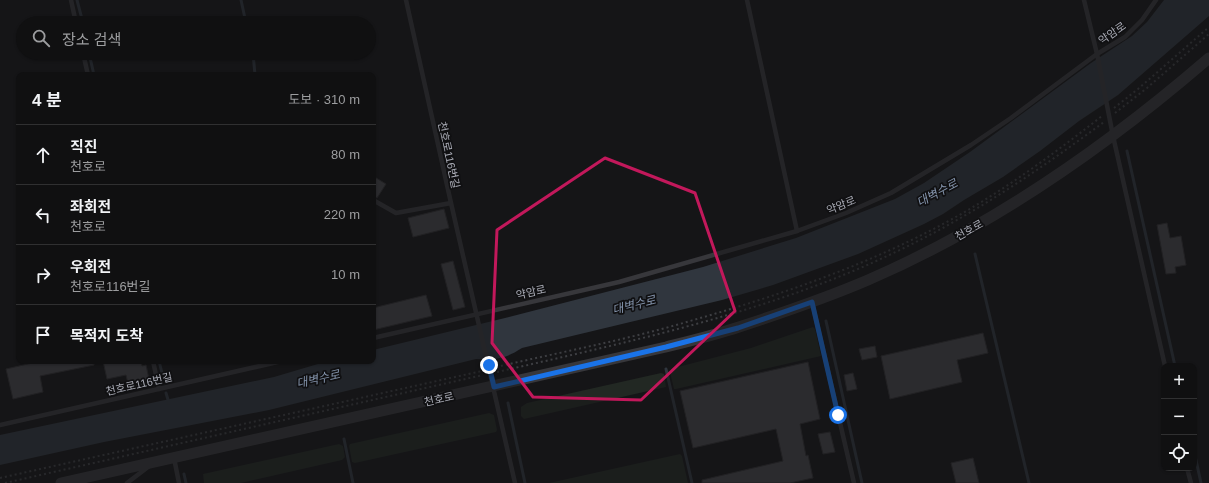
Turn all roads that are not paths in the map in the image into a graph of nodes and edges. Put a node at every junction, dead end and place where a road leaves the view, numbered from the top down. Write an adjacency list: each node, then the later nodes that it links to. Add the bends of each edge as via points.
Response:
1 (71, 0): 6 (lane)
2 (406, 0): 13 (lane, 천호로116번길)
3 (747, 0): 14 (lane)
4 (1084, 0): 7 (lane)
5 (1156, 0): 7 (lane, 약암로, via 1142,20 1125,37)
6 (74, 16)
7 (1097, 55): 11 (lane); 14 (lane, 약암로, via 1011,118 911,182 873,202)
8 (1209, 58): 11 (street, 천호로)
9 (85, 60): 10 (lane)
10 (87, 72)
11 (1113, 136): 15 (street, 천호로, via 1022,199 976,226 868,280); 18 (lane)
12 (376, 202): 13 (lane, via 396,213)
13 (451, 203): 16 (lane, 천호로116번길)
14 (797, 231): 16 (lane, 약암로, via 619,282)
15 (812, 302): 21 (street, 천호로, via 738,328); 31 (lane)
16 (477, 315): 17 (lane); 21 (lane, 천호로116번길)
17 (376, 337)
18 (1164, 363)
19 (154, 364): 22 (lane)
20 (269, 364): 22 (lane, 천호로116번길)
21 (494, 387): 24 (street, 천호로); 30 (lane, 천호로116번길)
22 (159, 389): 23 (lane, 천호로116번길)
23 (0, 425)
24 (174, 458): 25 (street, 천호로); 29 (lane)
25 (153, 463): 27 (street, 천호로); 28 (lane)
26 (1188, 471): 32 (lane)
27 (62, 483)
28 (127, 483)
29 (179, 483)
30 (516, 483)
31 (854, 483)
32 (1191, 483)

